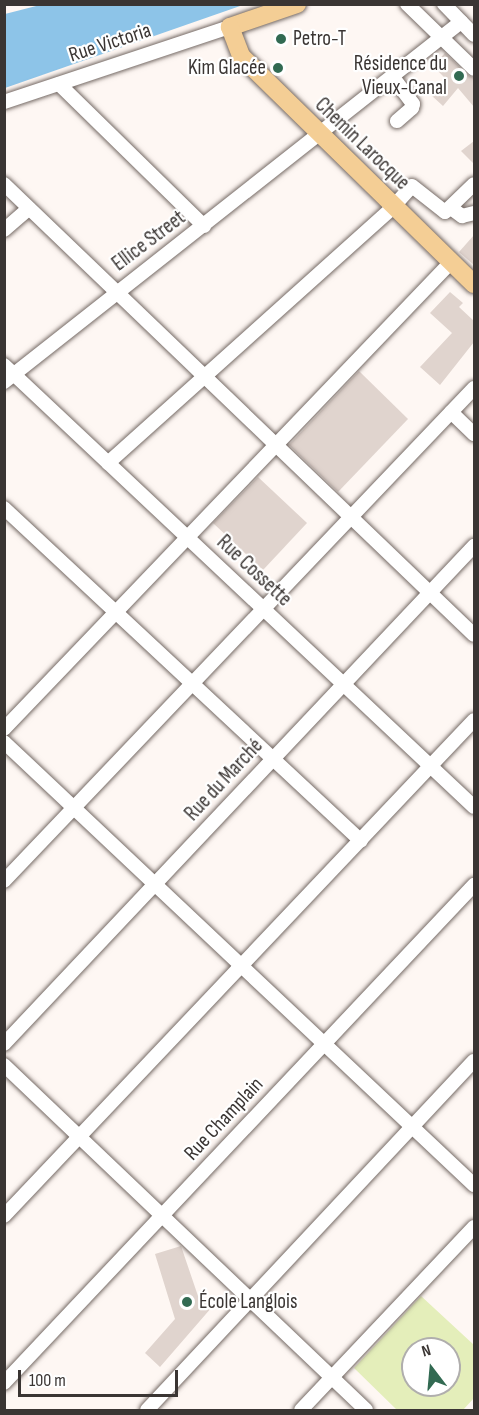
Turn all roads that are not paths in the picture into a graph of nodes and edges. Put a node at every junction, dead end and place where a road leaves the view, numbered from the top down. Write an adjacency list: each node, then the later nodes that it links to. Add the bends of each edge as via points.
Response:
1 (297, 4): 5 (main road, Rue Victoria)
2 (408, 4): 7 (street)
3 (444, 4): 4 (street)
4 (461, 22): 6 (street); 7 (street, Ellice Street)
5 (230, 27): 10 (street, Rue Victoria); 13 (main road, Chemin Larocque, via 249,66)
6 (474, 35)
7 (441, 37): 8 (street); 9 (street, Ellice Street)
8 (474, 69)
9 (392, 76): 12 (street, via 412,104); 13 (street, Ellice Street)
10 (59, 84): 11 (street, Rue Victoria); 20 (street)
11 (4, 102)
12 (397, 121)
13 (320, 134): 16 (main road, Chemin Larocque); 20 (street, Ellice Street)
14 (4, 184): 17 (street)
15 (474, 184): 18 (street)
16 (393, 207): 18 (street, via 412,186 445,212); 22 (main road, Chemin Larocque); 26 (street)
17 (29, 208): 21 (street); 24 (street)
18 (451, 208): 19 (street, via 462,216)
19 (474, 213)
20 (204, 226): 24 (street, Ellice Street)
21 (4, 230)
22 (451, 262): 23 (main road, Chemin Larocque); 30 (street)
23 (474, 284)
24 (117, 292): 25 (street, Ellice Street); 26 (street)
25 (8, 374): 31 (street, Rue Cossette)
26 (204, 375): 30 (street); 31 (street)
27 (474, 388): 28 (street)
28 (451, 412): 29 (street); 33 (street)
29 (474, 434)
30 (276, 445): 33 (street); 34 (street)
31 (108, 463): 34 (street, Rue Cossette)
32 (4, 508): 38 (street)
33 (352, 517): 36 (street); 37 (street)
34 (188, 537): 37 (street, Rue Cossette); 38 (street)
35 (474, 546): 36 (street, Rue du Marché)
36 (430, 592): 39 (street); 41 (street, Rue du Marché)
37 (264, 609): 40 (street); 41 (street, Rue Cossette)
38 (116, 612): 40 (street); 43 (street)
39 (474, 635)
40 (193, 684): 45 (street); 48 (street)
41 (344, 684): 45 (street, Rue du Marché); 46 (street, Rue Cossette)
42 (474, 720): 46 (street)
43 (4, 729)
44 (4, 742): 48 (street)
45 (273, 759): 49 (street); 51 (street, Rue du Marché)
46 (431, 766): 47 (street, Rue Cossette); 49 (street)
47 (474, 807)
48 (75, 808): 50 (street); 51 (street)
49 (361, 841): 53 (street)
50 (4, 881)
51 (155, 884): 53 (street); 54 (street, Rue du Marché)
52 (474, 885): 55 (street, Rue Champlain)
53 (243, 967): 55 (street); 59 (street)
54 (4, 1044)
55 (325, 1044): 58 (street); 62 (street, Rue Champlain)
56 (474, 1061): 58 (street)
57 (4, 1065): 59 (street)
58 (413, 1127): 60 (street); 64 (street)
59 (78, 1136): 61 (street); 62 (street)
60 (474, 1185)
61 (4, 1216)
62 (162, 1216): 64 (street); 66 (street, Rue Champlain)
63 (474, 1227): 65 (street)
64 (250, 1300): 65 (street); 67 (street)
65 (332, 1378): 68 (street); 69 (street)
66 (4, 1383)
67 (147, 1410)
68 (302, 1410)
69 (366, 1410)

